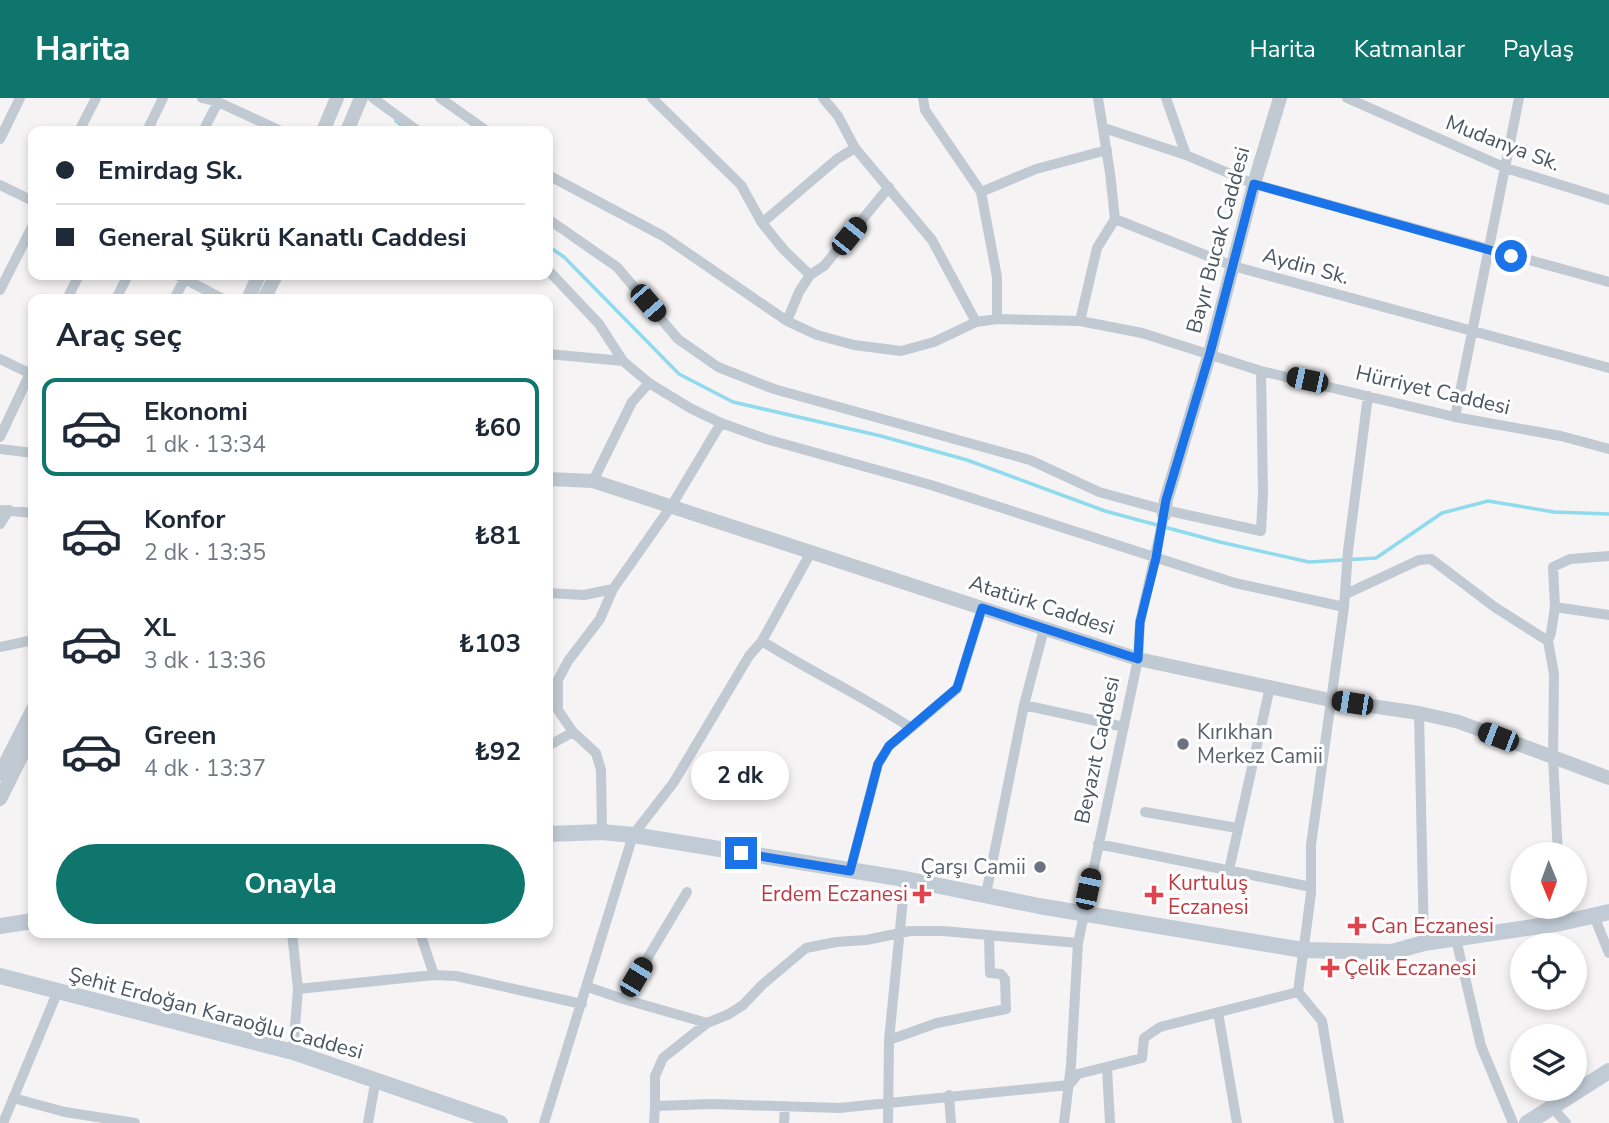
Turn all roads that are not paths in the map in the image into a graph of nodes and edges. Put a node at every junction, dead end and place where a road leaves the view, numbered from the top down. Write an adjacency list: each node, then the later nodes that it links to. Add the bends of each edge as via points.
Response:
1 (20, 98): 27 (street)
2 (96, 98): 18 (street)
3 (163, 98): 19 (street)
4 (202, 98): 17 (street)
5 (337, 98): 22 (street)
6 (361, 98): 23 (street)
7 (373, 98): 24 (street)
8 (440, 98): 25 (street)
9 (652, 98): 41 (street, via 741,185)
10 (823, 98): 28 (street)
11 (923, 98): 36 (street, via 925,110)
12 (1098, 98): 26 (street)
13 (1166, 98): 30 (street)
14 (1280, 98): 33 (street, Bayır Bucak Caddesi)
15 (1348, 98): 31 (street, Mudanya Sk.)
16 (1519, 98): 31 (street)
17 (218, 102): 20 (street); 21 (street)
18 (82, 126)
19 (149, 126)
20 (206, 126)
21 (260, 126)
22 (325, 126)
23 (348, 126)
24 (411, 126)
25 (481, 126)
26 (1104, 128): 29 (street); 30 (street)
27 (0, 139)
28 (855, 148): 35 (street); 41 (street)
29 (1107, 150): 36 (street, via 1036,169); 39 (street)
30 (1186, 155): 33 (street)
31 (1506, 168): 38 (street, Mudanya Sk.); 43 (street)
32 (553, 178): 52 (street, via 663,236)
33 (1254, 184): 43 (street); 44 (street, Bayır Bucak Caddesi)
34 (0, 185): 37 (street)
35 (889, 187): 46 (street, via 824,266); 53 (street, via 932,240)
36 (981, 192): 51 (street, via 997,277)
37 (28, 199)
38 (1609, 200)
39 (1115, 219): 44 (street, Aydin Sk.); 54 (street, via 1097,248)
40 (553, 222): 77 (street, via 617,267 678,339 718,367 774,389 1030,460 1098,492)
41 (762, 223): 46 (street)
42 (28, 235): 49 (street)
43 (1490, 250): 48 (street); 55 (street)
44 (1233, 266): 55 (street, Aydin Sk.); 56 (street, Bayır Bucak Caddesi)
45 (553, 275): 59 (street, via 599,324)
46 (810, 275): 52 (street)
47 (190, 280): 50 (street)
48 (1609, 282)
49 (0, 290)
50 (214, 294)
51 (997, 319): 53 (street, Hürriyet Caddesi); 54 (street, Hürriyet Caddesi)
52 (786, 321): 53 (street, via 854,345 901,351)
53 (976, 321)
54 (1080, 321): 56 (street, Hürriyet Caddesi)
55 (1473, 331): 60 (street, Aydin Sk.); 66 (street)
56 (1210, 353): 62 (street, Hürriyet Caddesi); 77 (street, Beyazıt Caddesi)
57 (553, 354): 59 (street)
58 (0, 359): 61 (street)
59 (623, 361): 64 (street)
60 (1609, 368)
61 (28, 370)
62 (1261, 371): 65 (street, Hürriyet Caddesi); 77 (street, via 1261,531)
63 (28, 380): 68 (street)
64 (649, 383): 67 (street); 73 (street, via 632,402)
65 (1368, 397): 66 (street, Hürriyet Caddesi); 84 (street)
66 (1455, 416): 70 (street, Hürriyet Caddesi)
67 (721, 423): 74 (street); 81 (street)
68 (0, 437)
69 (0, 449): 71 (street)
70 (1609, 449)
71 (28, 452)
72 (553, 479): 73 (street, Atatürk Caddesi)
73 (593, 481): 74 (street, Atatürk Caddesi)
74 (672, 505): 79 (street, Atatürk Caddesi); 82 (street)
75 (4, 510): 76 (street); 78 (street)
76 (28, 512)
77 (1165, 512): 81 (street, Beyazıt Caddesi)
78 (0, 524)
79 (811, 552): 87 (street, Atatürk Caddesi); 91 (street)
80 (1609, 556): 86 (street, via 1570,559 1553,566)
81 (1156, 558): 85 (street, via 1235,583); 94 (street, Beyazıt Caddesi, via 1140,622)
82 (612, 589): 83 (street, via 584,595); 102 (street, via 600,619 558,680 558,710)
83 (553, 593)
84 (1346, 594): 85 (street); 92 (street, via 1419,560 1431,559)
85 (1344, 607): 96 (street)
86 (1555, 607): 88 (street); 92 (street)
87 (982, 608): 89 (street, Atatürk Caddesi); 101 (street, via 957,688)
88 (1609, 615)
89 (1044, 629): 94 (street, Atatürk Caddesi); 97 (street)
90 (28, 641): 93 (street)
91 (762, 641): 101 (street); 113 (street, via 674,782)
92 (1548, 641): 105 (street, via 1554,674)
93 (0, 647)
94 (1138, 659): 95 (street, Atatürk Caddesi); 100 (street, Beyazıt Caddesi)
95 (1270, 687): 96 (street, Atatürk Caddesi); 110 (street)
96 (1330, 700): 98 (street, Atatürk Caddesi); 119 (street, via 1311,845)
97 (1024, 705): 100 (street); 121 (street)
98 (1419, 713): 105 (street, Atatürk Caddesi, via 1459,722); 133 (street)
99 (28, 719): 106 (street)
100 (1124, 727): 115 (street, Beyazıt Caddesi)
101 (911, 728): 117 (street, via 889,746 878,764)
102 (573, 732): 104 (street); 111 (street, via 596,753 601,770)
103 (28, 743): 108 (street)
104 (553, 743)
105 (1553, 758): 107 (street, Atatürk Caddesi); 114 (street)
106 (0, 774)
107 (1609, 778)
108 (0, 799)
109 (1145, 812): 110 (street)
110 (1237, 828): 116 (street)
111 (602, 832): 112 (main road); 113 (main road)
112 (553, 834)
113 (633, 835): 117 (main road); 138 (street)
114 (1557, 842)
115 (1098, 844): 116 (street); 122 (street, Beyazıt Caddesi)
116 (1229, 870): 119 (street)
117 (850, 871): 118 (main road)
118 (905, 879): 121 (main road); 127 (street)
119 (1311, 887): 134 (street)
120 (687, 892): 142 (street)
121 (986, 894): 122 (main road)
122 (1083, 912): 132 (street, Beyazıt Caddesi); 134 (main road)
123 (1602, 914): 135 (street)
124 (1544, 919): 131 (main road)
125 (28, 922): 126 (main road)
126 (0, 926)
127 (900, 933): 128 (street); 145 (street, via 806,948 743,1005); 146 (street)
128 (989, 936): 132 (street); 146 (street, via 990,973 1005,979 1006,1009 937,1023)
129 (293, 938): 139 (street)
130 (422, 938): 136 (street)
131 (1456, 939): 133 (main road); 171 (street, via 1481,1046)
132 (1078, 943): 151 (street, Beyazıt Caddesi)
133 (1424, 943): 134 (main road, via 1392,952)
134 (1303, 950): 141 (street)
135 (1609, 953)
136 (434, 975): 139 (street); 143 (street)
137 (0, 976): 140 (main road, Şehit Erdoğan Karaoğlu Caddesi)
138 (588, 987): 142 (street); 143 (street)
139 (298, 989): 147 (street)
140 (57, 992): 147 (main road, Şehit Erdoğan Karaoğlu Caddesi); 153 (street)
141 (1298, 992): 144 (street); 170 (street, via 1322,1021)
142 (623, 999): 145 (street)
143 (582, 1004): 162 (street)
144 (1218, 1012): 148 (street, via 1160,1027 1144,1038 1142,1058); 169 (street)
145 (707, 1023): 156 (street, via 663,1058 655,1076)
146 (889, 1040): 154 (street)
147 (293, 1052): 150 (main road, Şehit Erdoğan Karaoğlu Caddesi)
148 (1107, 1068): 151 (street, via 1078,1074); 168 (street)
149 (1609, 1071): 157 (main road)
150 (376, 1078): 160 (street); 161 (main road, Şehit Erdoğan Karaoğlu Caddesi)
151 (1069, 1085): 152 (street); 167 (street, Beyazıt Caddesi)
152 (949, 1095): 154 (street); 166 (street)
153 (13, 1098): 158 (street); 159 (street)
154 (889, 1104): 155 (street, via 839,1108); 165 (street)
155 (785, 1105): 156 (street); 164 (street)
156 (655, 1106): 163 (street)
157 (1552, 1107): 172 (main road); 173 (street)
158 (3, 1123)
159 (135, 1123)
160 (369, 1123)
161 (500, 1123)
162 (544, 1123)
163 (654, 1123)
164 (784, 1123)
165 (888, 1123)
166 (950, 1123)
167 (1064, 1123)
168 (1110, 1123)
169 (1237, 1123)
170 (1339, 1123)
171 (1513, 1123)
172 (1527, 1123)
173 (1566, 1123)

